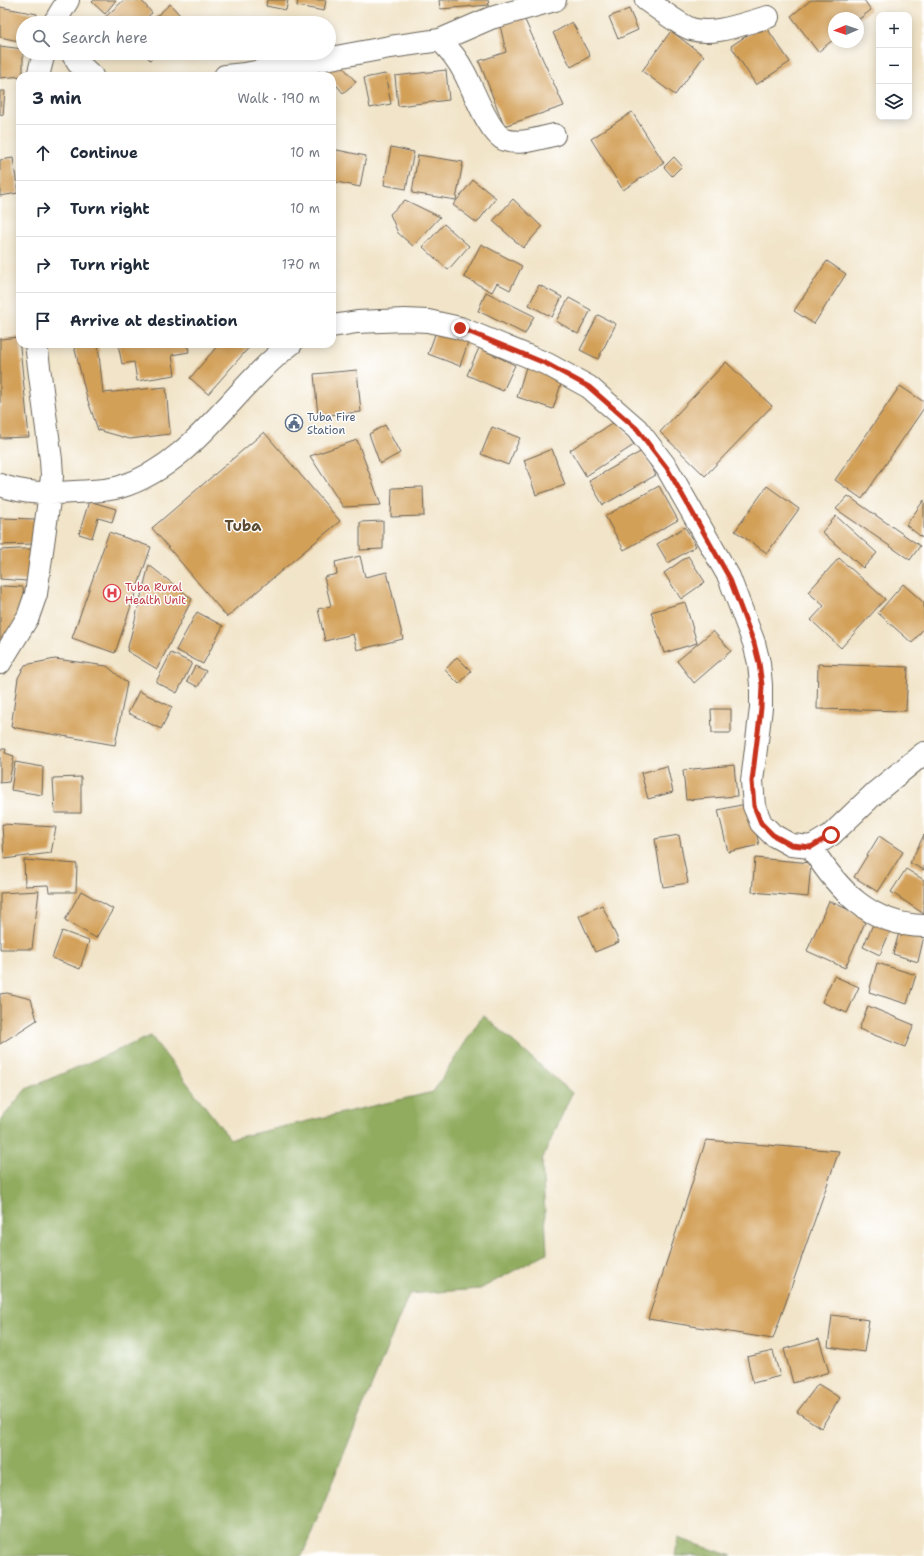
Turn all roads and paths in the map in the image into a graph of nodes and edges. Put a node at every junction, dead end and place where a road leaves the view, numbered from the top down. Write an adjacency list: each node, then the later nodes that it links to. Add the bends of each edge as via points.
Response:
1 (68, 0): 4 (street)
2 (555, 0): 6 (street, via 491,18)
3 (646, 0): 5 (street, via 690,29 702,31 714,31)
4 (58, 16)
5 (768, 17)
6 (440, 40): 7 (street); 14 (street, via 464,70 486,119 497,135 513,142)
7 (336, 57)
8 (42, 60): 11 (street)
9 (76, 60): 12 (street)
10 (320, 60): 13 (street)
11 (39, 72)
12 (88, 72)
13 (256, 72)
14 (554, 135)
15 (336, 325): 22 (street, via 405,320 428,321 460,328 547,364 589,387 637,429 667,468 729,577 754,643 762,685 752,781 754,806 761,823 773,835 791,845)
16 (37, 348): 19 (street, via 51,460)
17 (286, 348): 19 (street, via 212,423 170,461 142,478 119,487)
18 (0, 485): 19 (street, via 15,490)
19 (50, 494): 20 (street, via 36,594 28,617)
20 (0, 663)
21 (924, 753): 22 (street, via 876,792 831,835)
22 (811, 847): 23 (street, via 824,868 842,889 867,909 892,922)
23 (924, 926)

